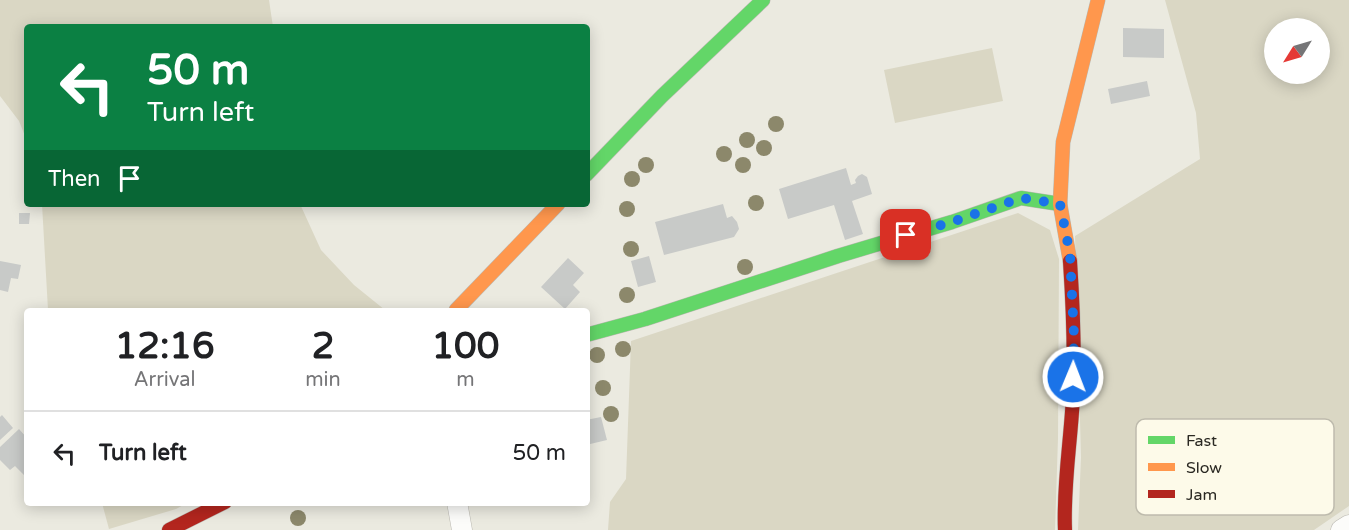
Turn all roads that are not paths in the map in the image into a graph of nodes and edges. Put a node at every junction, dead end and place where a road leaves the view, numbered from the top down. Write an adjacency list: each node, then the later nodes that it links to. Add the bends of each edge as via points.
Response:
1 (763, 0): 3 (street)
2 (1098, 0): 4 (street, via 1063,142)
3 (590, 171)
4 (1060, 204): 7 (street, via 1021,198); 13 (street, via 1070,254 1074,336)
5 (555, 207): 6 (street)
6 (458, 308)
7 (590, 334)
8 (217, 506): 11 (street)
9 (458, 506): 12 (street)
10 (1349, 525): 14 (street)
11 (169, 530)
12 (462, 530)
13 (1065, 530)
14 (1341, 530)

